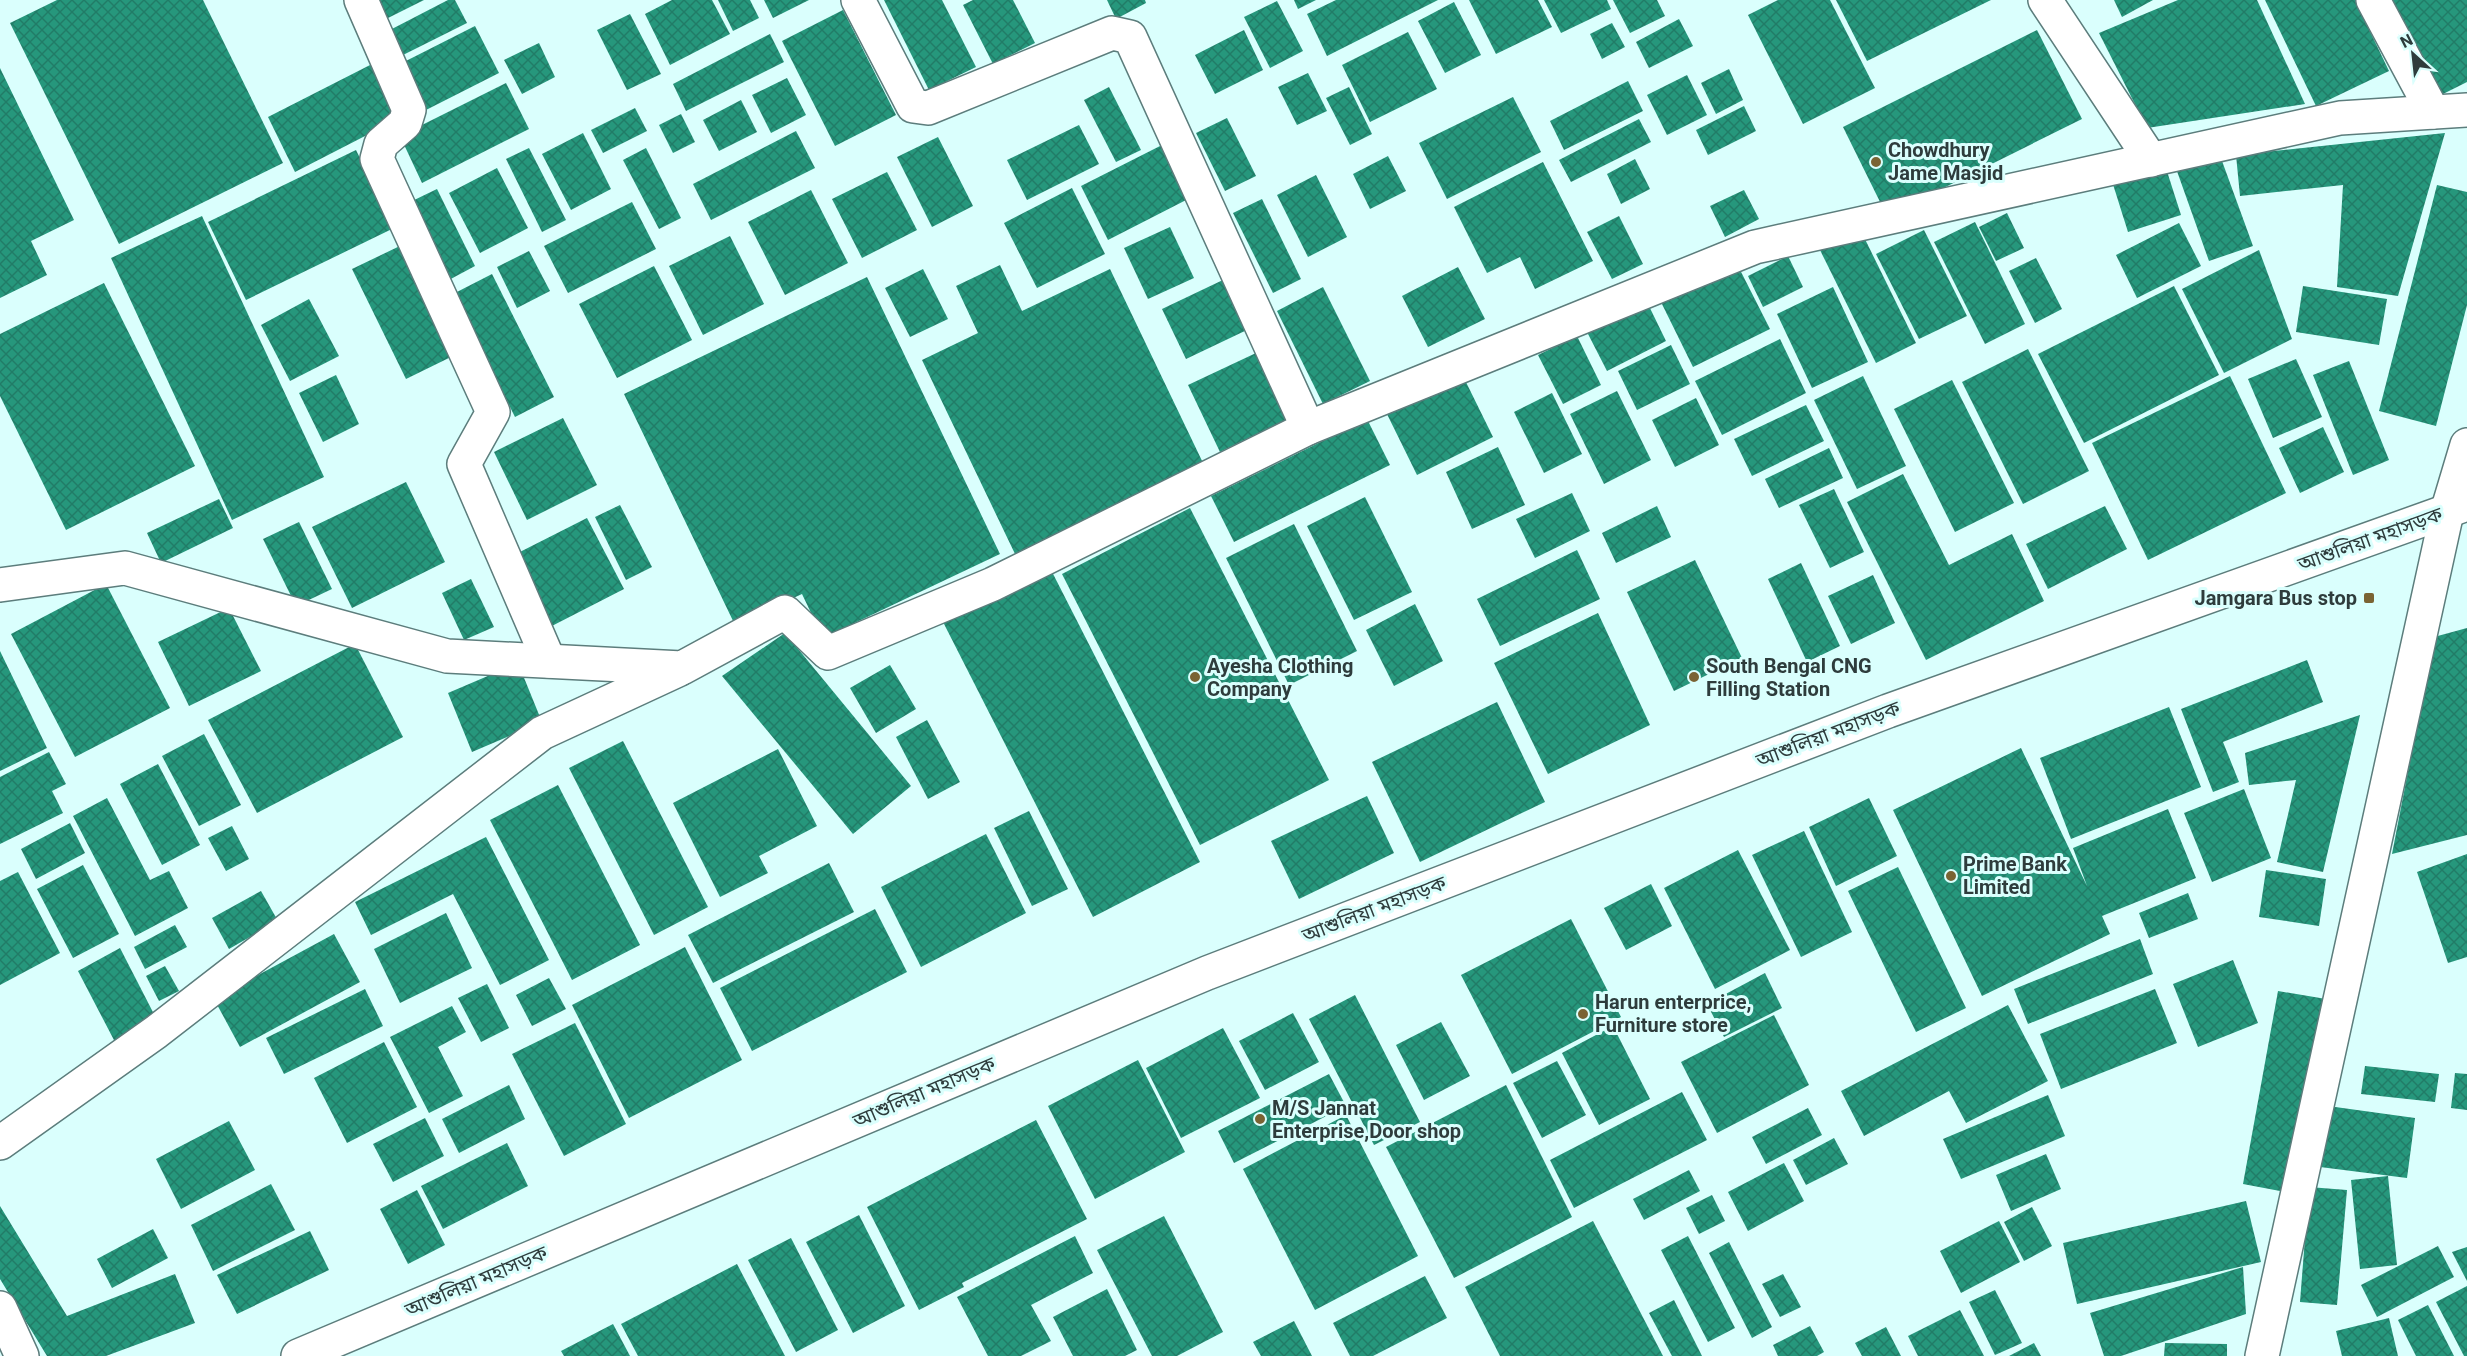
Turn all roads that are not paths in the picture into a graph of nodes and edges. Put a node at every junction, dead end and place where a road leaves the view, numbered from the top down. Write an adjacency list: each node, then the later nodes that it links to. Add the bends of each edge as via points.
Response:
1 (361, 0): 12 (main road, via 409,110 405,123 381,144 377,159 493,412 464,464)
2 (858, 0): 8 (main road, via 913,106 928,108 1112,33 1130,37)
3 (2045, 0): 7 (main road)
4 (2373, 0): 6 (main road)
5 (2467, 110): 6 (main road)
6 (2433, 112): 7 (main road, via 2340,118)
7 (2151, 160): 8 (main road, via 1755,247)
8 (1308, 428): 13 (main road, via 993,584 828,653 785,612)
9 (2467, 445): 10 (main road)
10 (2457, 508): 17 (main road, আশুলিয়া মহাসড়ক, via 1888,711 1207,973); 18 (main road)
11 (0, 585): 12 (main road, via 125,568 447,656)
12 (549, 661): 13 (main road)
13 (682, 668): 14 (main road, via 542,733 156,1032)
14 (0, 1143)
15 (0, 1308): 16 (main road)
16 (22, 1356)
17 (298, 1356)
18 (2262, 1356)

